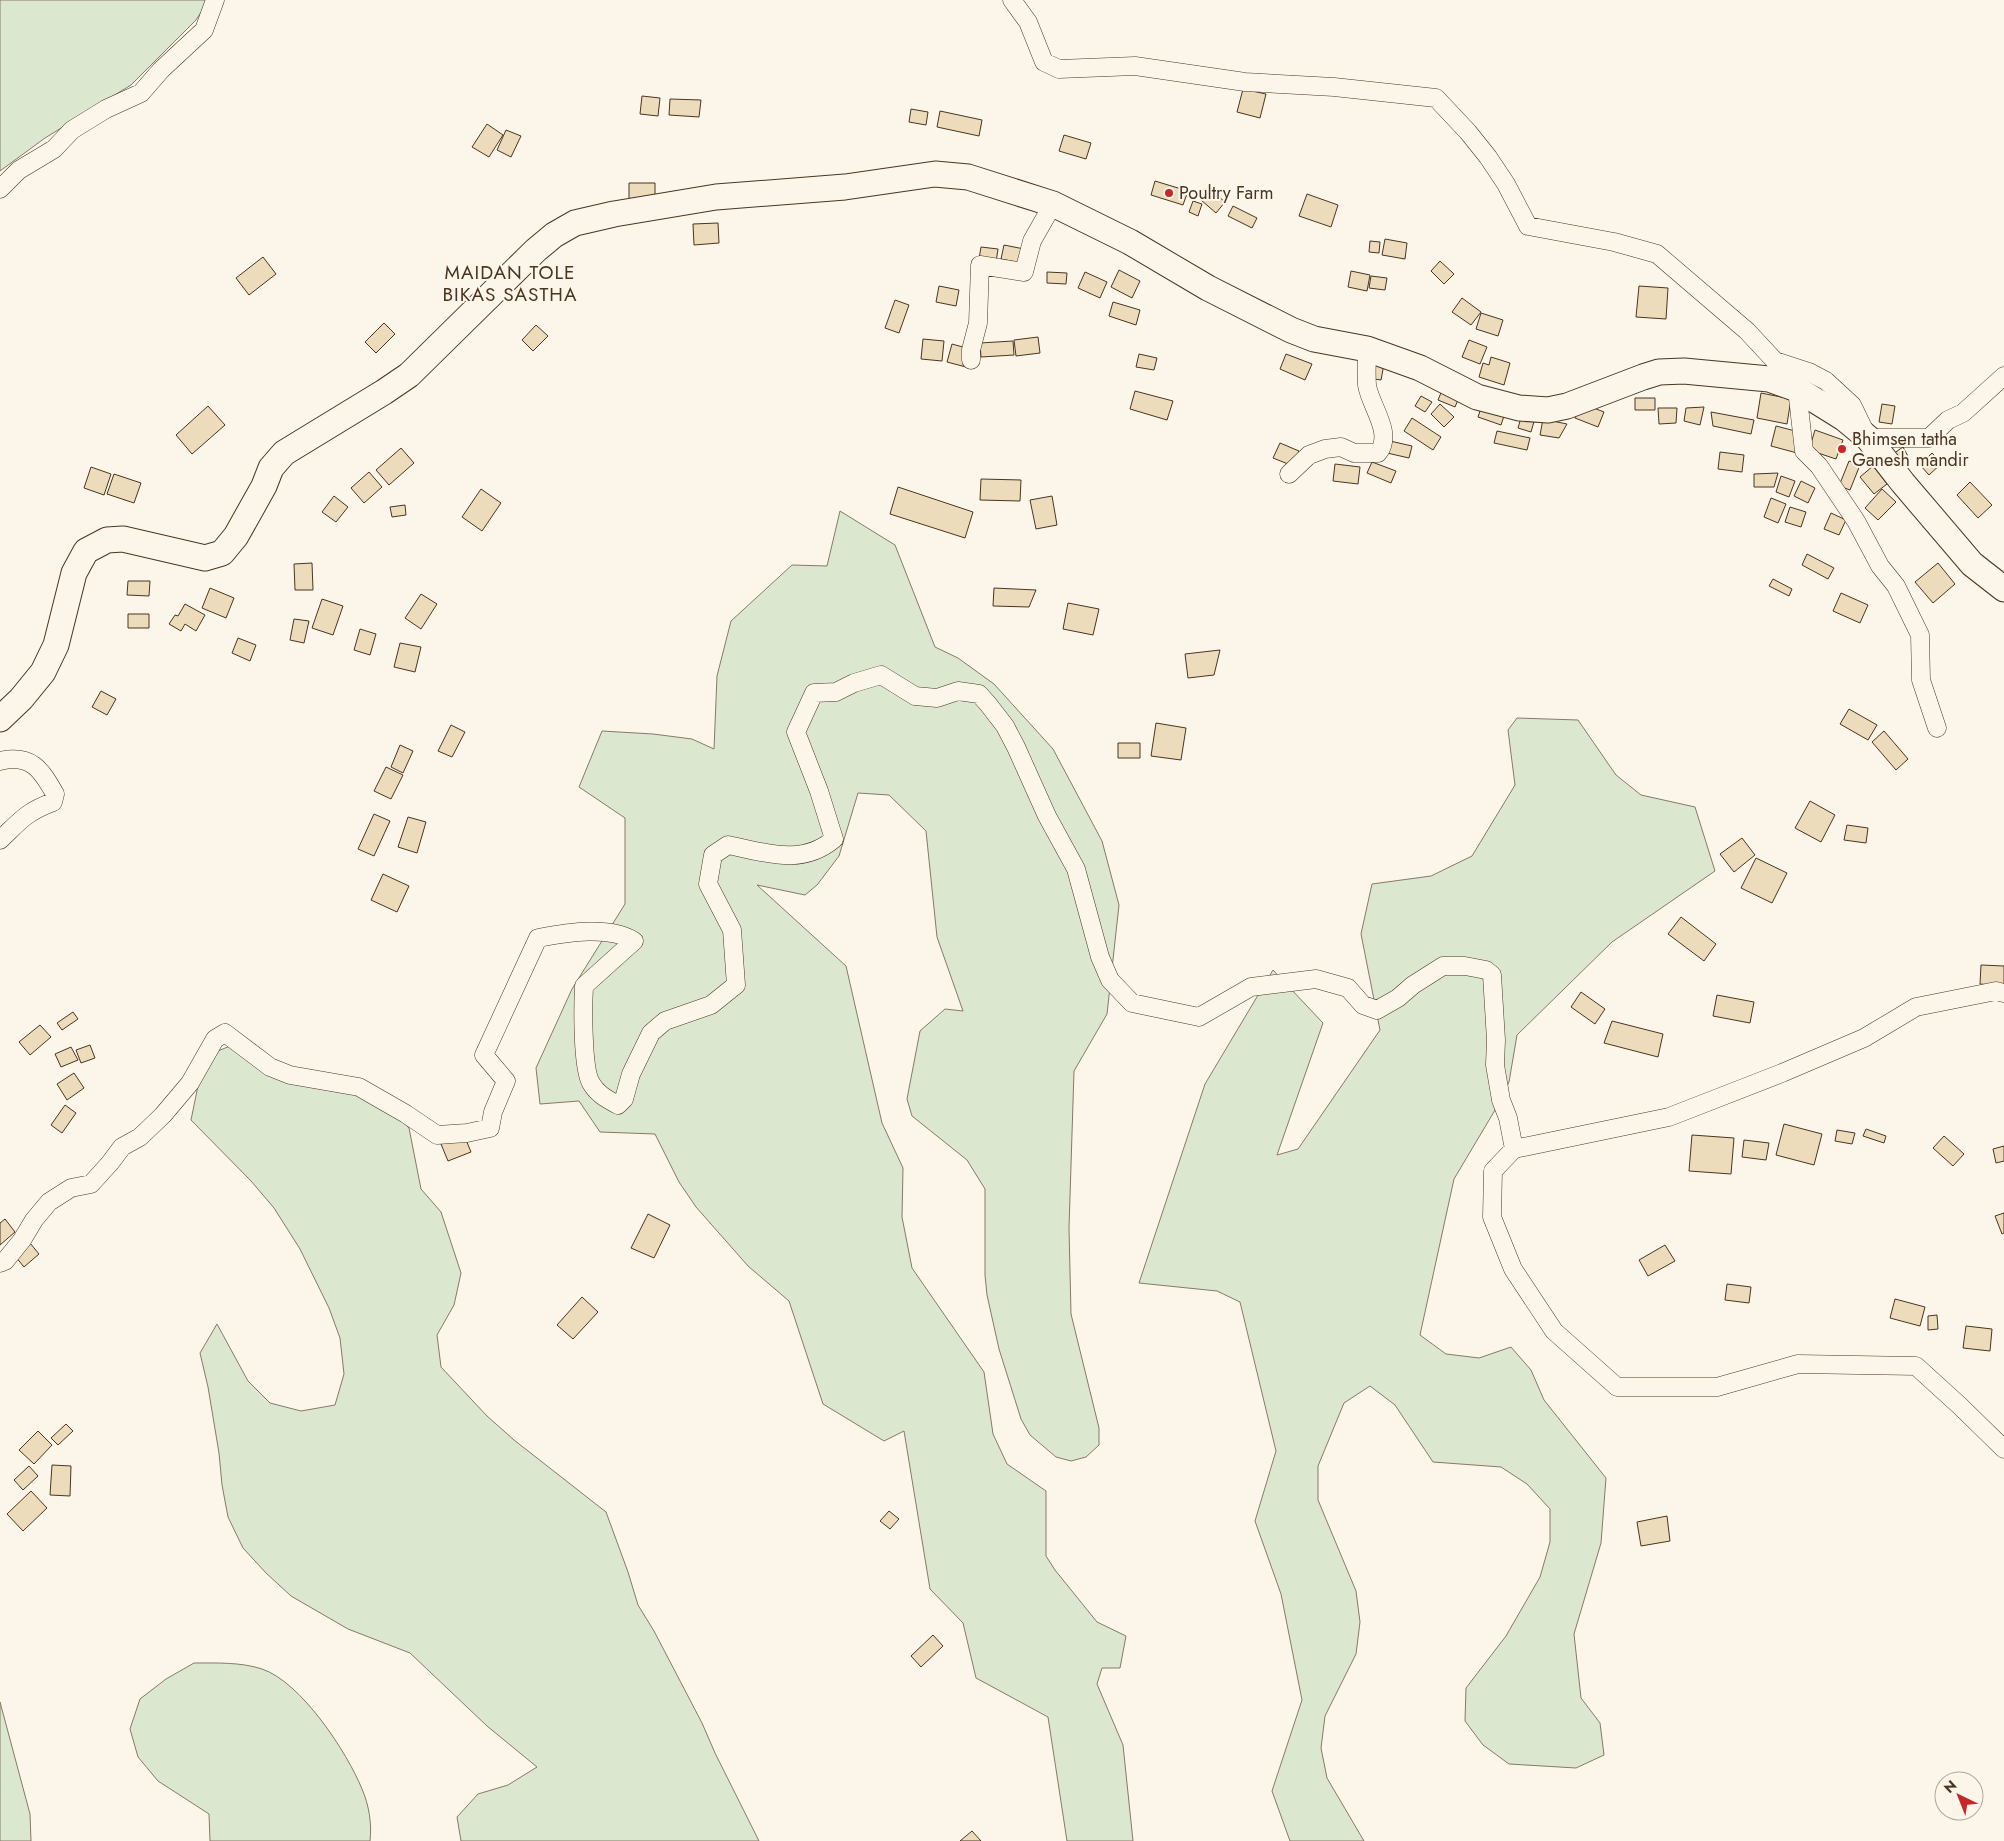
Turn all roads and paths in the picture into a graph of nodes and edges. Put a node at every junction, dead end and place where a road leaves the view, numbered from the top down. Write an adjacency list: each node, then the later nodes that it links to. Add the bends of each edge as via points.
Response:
1 (215, 0): 3 (street, via 204,30 141,93 72,130 54,149 19,170)
2 (1012, 0): 9 (street, via 1028,22 1044,62 1058,70 1135,66 1245,82 1436,98 1488,158 1528,226 1614,242 1657,254 1747,331 1775,361 1826,381 1852,405)
3 (0, 189)
4 (1053, 204): 5 (main road, via 1291,330 1314,339); 6 (street, via 1032,241 1024,272 980,265 978,324); 12 (main road, via 968,177 935,174 845,187 716,197 575,223 536,250 409,375 284,453 272,468 236,536 222,553 205,558 123,539 107,540 86,551 74,573 56,645 43,672)
5 (1366, 349): 8 (main road, via 1420,368 1477,398 1519,408 1548,410 1567,406 1659,372 1769,378); 10 (street, via 1368,386 1383,431 1380,451 1354,453 1340,447 1326,449 1309,454)
6 (970, 360)
7 (2004, 376): 9 (street, via 1929,438)
8 (1797, 390): 9 (main road, via 1845,418); 13 (street, via 1804,451 1819,466 1856,521 1880,566 1896,586 1920,634 1921,680)
9 (1868, 438): 11 (main road, via 1972,564)
10 (1290, 474)
11 (2004, 589)
12 (0, 718)
13 (1937, 728)
14 (0, 761): 15 (street, via 25,759 48,781 55,794 53,802 18,820)
15 (0, 840)
16 (2004, 993): 17 (street, via 1996,991 1916,1007 1864,1038 1668,1117)
17 (1514, 1149): 18 (street, via 1495,1064 1492,975 1486,970 1443,966 1376,1010 1363,1005 1348,988 1316,979 1251,987 1199,1017 1132,1003 1110,980 1100,957 1076,869 1046,816 1005,726 979,694 958,691 936,698 915,696 881,675 836,692 814,693 796,732 834,839 811,852 791,857 728,845 713,855 708,884 732,930 736,985 711,1005 665,1021 651,1033 631,1074 624,1099 618,1105 599,1094 590,1083 586,1069 584,986 634,941 624,935 599,932 538,938 484,1055 506,1081 490,1128 437,1135 359,1087 290,1076 270,1067 224,1034 215,1039 190,1084 163,1115 140,1137 122,1147 91,1184 71,1188 49,1202 6,1261); 19 (street, via 1493,1171 1492,1217 1512,1269 1554,1331 1617,1387 1717,1387 1798,1364 1916,1366)
18 (0, 1263)
19 (2004, 1449)

